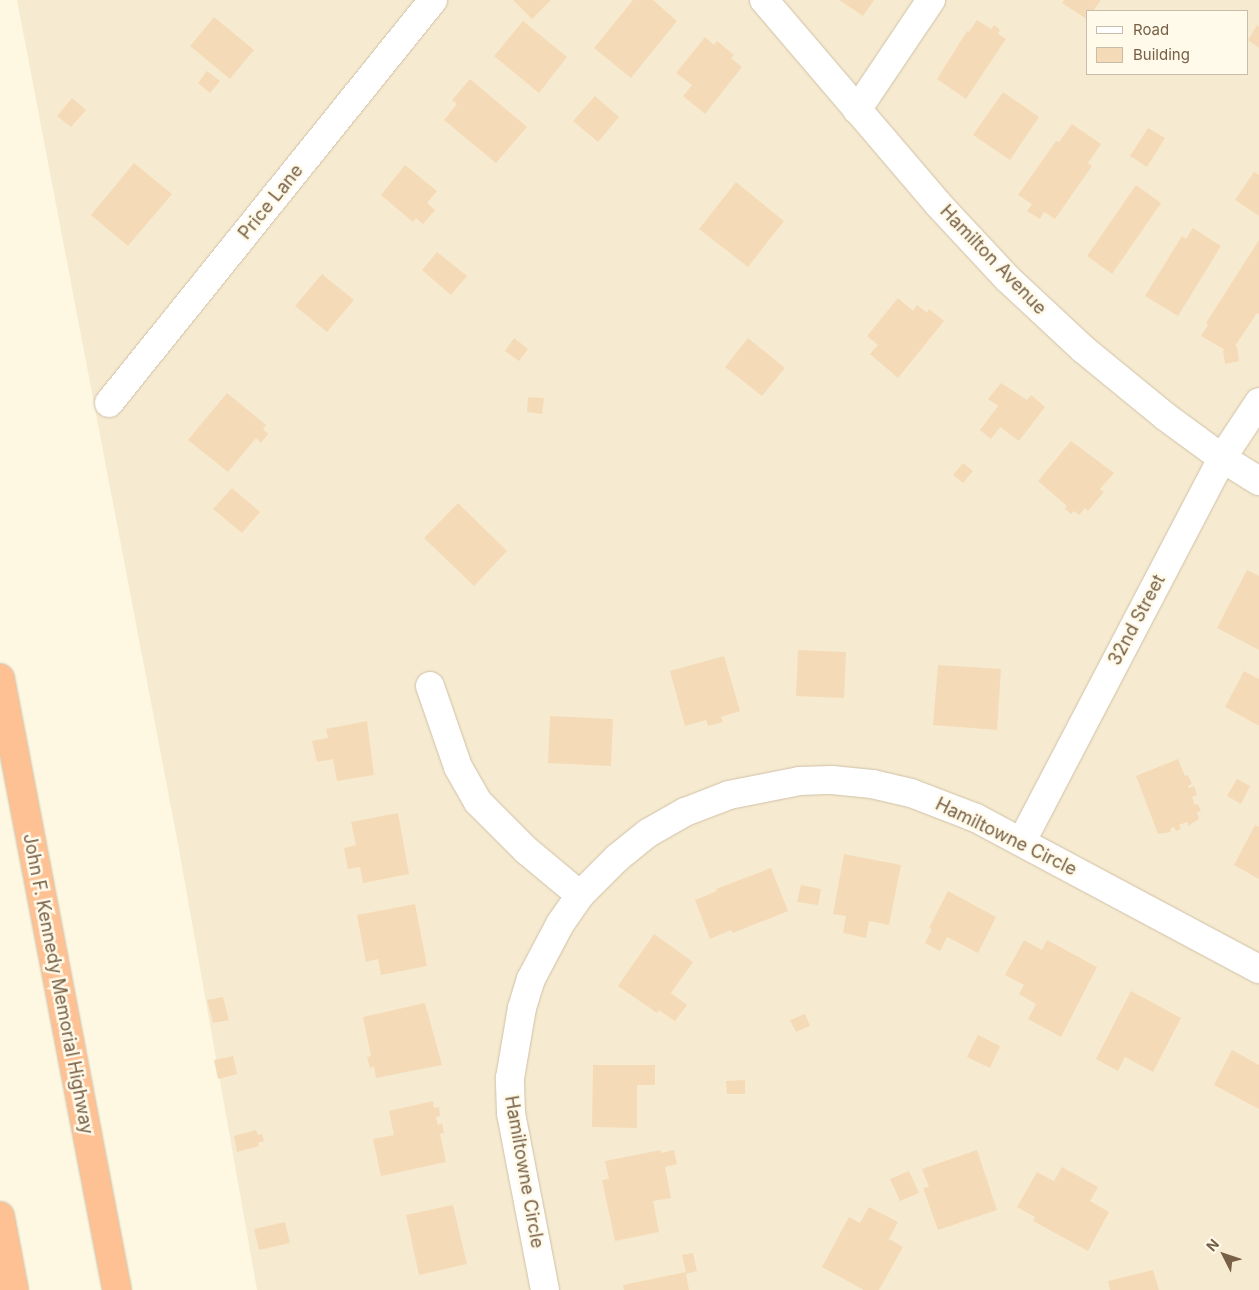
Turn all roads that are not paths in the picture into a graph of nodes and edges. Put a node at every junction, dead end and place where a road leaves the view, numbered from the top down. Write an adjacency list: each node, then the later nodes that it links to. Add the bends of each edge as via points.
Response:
1 (433, 0): 6 (street, Price Lane)
2 (764, 0): 4 (street, Hamilton Avenue)
3 (931, 0): 4 (street)
4 (857, 110): 7 (street, Hamilton Avenue, via 970,240 1046,316 1120,380)
5 (1259, 402): 7 (street, 32nd Street)
6 (109, 403)
7 (1222, 458): 8 (street, Hamilton Avenue); 11 (street, 32nd Street)
8 (1259, 481)
9 (0, 678): 16 (highway, John F. Kennedy Memorial Highway)
10 (430, 686): 12 (street, via 458,768 478,802 521,845)
11 (1022, 842): 12 (street, Hamiltowne Circle, via 976,818 911,793 872,784 800,781 729,795 686,812 648,833); 13 (street, Hamiltowne Circle)
12 (580, 895): 17 (street, Hamiltowne Circle, via 560,924 531,979 522,1008 510,1078 511,1113)
13 (1259, 968)
14 (0, 1216): 15 (highway)
15 (14, 1290)
16 (117, 1290)
17 (545, 1290)

